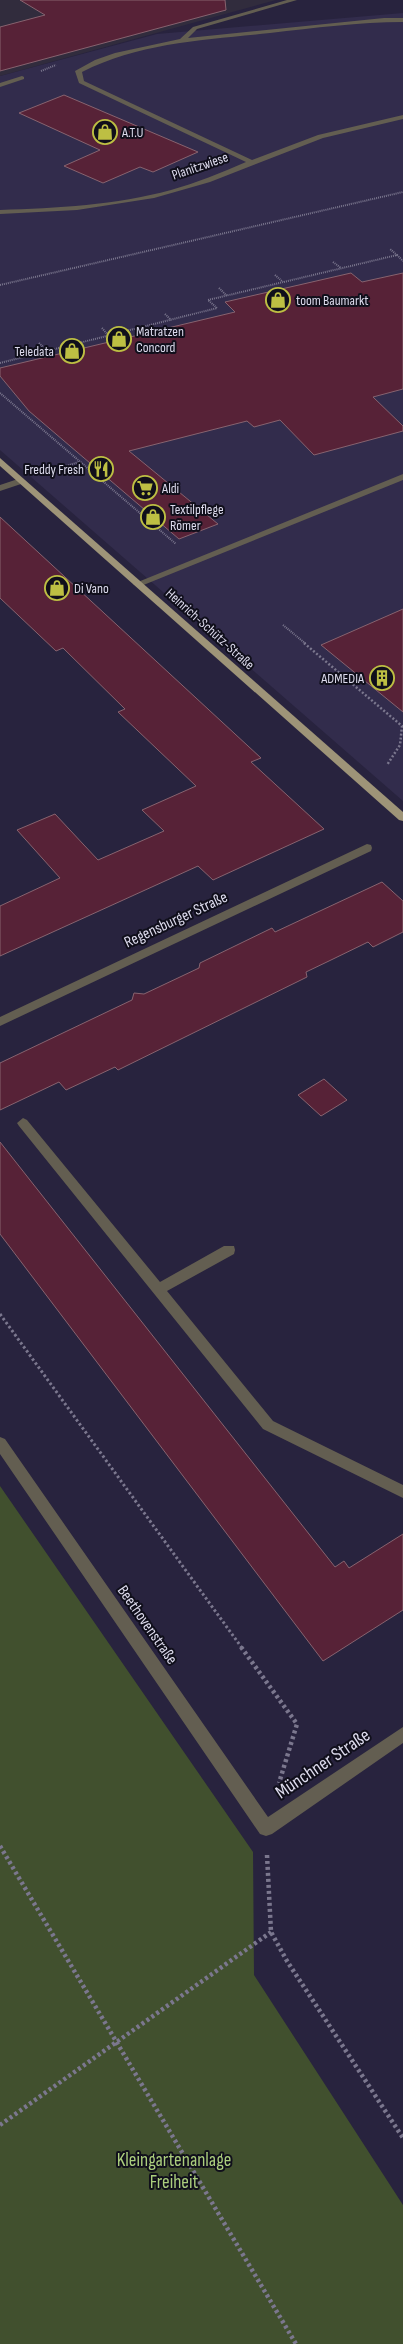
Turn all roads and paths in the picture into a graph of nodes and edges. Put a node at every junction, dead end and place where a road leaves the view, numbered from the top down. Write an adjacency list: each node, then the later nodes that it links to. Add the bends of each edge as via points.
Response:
1 (294, 0): 3 (street, via 196,28)
2 (403, 20): 3 (street)
3 (183, 39): 7 (street, via 92,63 78,71 81,82)
4 (22, 78): 5 (street)
5 (0, 85)
6 (403, 117): 7 (street, Planitzwiese, via 344,129)
7 (251, 162): 9 (street, Planitzwiese, via 155,196 45,211)
8 (403, 192): 17 (path)
9 (0, 212)
10 (390, 248): 11 (path)
11 (397, 255): 12 (path); 14 (path)
12 (403, 261)
13 (333, 262): 14 (path)
14 (340, 268): 16 (path)
15 (276, 275): 16 (path)
16 (283, 282): 19 (path)
17 (0, 285)
18 (219, 288): 19 (path)
19 (227, 296): 21 (path, via 208,300 217,308)
20 (165, 314): 21 (path)
21 (171, 320): 23 (path)
22 (102, 328): 23 (path)
23 (108, 336): 25 (path)
24 (39, 343): 25 (path)
25 (47, 351): 26 (path)
26 (0, 363)
27 (0, 393): 32 (path)
28 (0, 461): 30 (main road, Heinrich-Schütz-Straße)
29 (403, 477): 32 (street)
30 (21, 481): 31 (street); 33 (main road, Heinrich-Schütz-Straße)
31 (0, 488)
32 (195, 561): 33 (street)
33 (138, 584): 37 (main road, Heinrich-Schütz-Straße)
34 (283, 625): 35 (path, via 402,726)
35 (402, 745): 36 (path)
36 (387, 765)
37 (403, 818)
38 (367, 848): 39 (street, Regensburger Straße)
39 (0, 1022)
40 (23, 1124): 42 (street)
41 (229, 1250): 42 (street)
42 (158, 1290): 45 (street, via 268,1425)
43 (0, 1314): 47 (path, via 298,1724)
44 (0, 1443): 47 (street, Beethovenstraße)
45 (403, 1492)
46 (403, 1734): 47 (street, Münchner Straße)
47 (266, 1828): 49 (path)
48 (0, 1846): 50 (path)
49 (271, 1932): 50 (path); 52 (path, via 287,1962)
50 (116, 2042): 51 (path); 53 (path)
51 (0, 2125)
52 (403, 2138)
53 (296, 2344)

